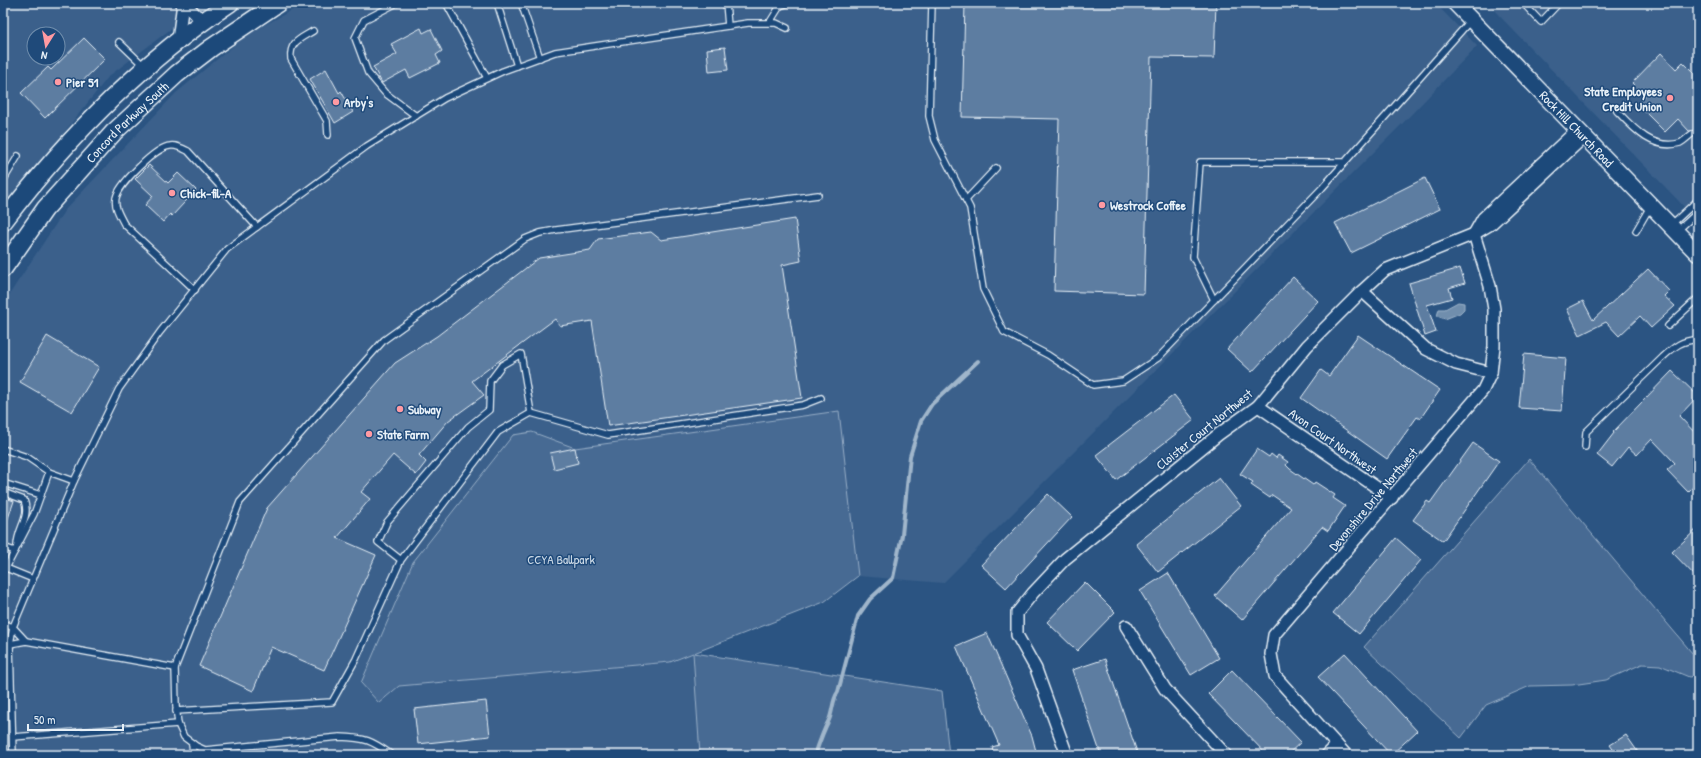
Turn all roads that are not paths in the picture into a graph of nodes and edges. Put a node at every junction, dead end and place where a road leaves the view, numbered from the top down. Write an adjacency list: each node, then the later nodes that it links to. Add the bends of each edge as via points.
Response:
1 (184, 3): 15 (street, via 196,15); 21 (street)
2 (230, 3): 15 (main road, Concord Parkway South)
3 (278, 3): 47 (main road, Concord Parkway South, via 177,74 114,132 45,209)
4 (397, 3): 28 (lane, via 364,20 355,38 368,73 385,92)
5 (446, 3): 26 (lane)
6 (497, 3): 24 (lane)
7 (521, 3): 23 (lane)
8 (726, 3): 18 (lane)
9 (789, 3): 14 (lane)
10 (932, 3): 37 (lane, via 929,116 935,140)
11 (1455, 3): 16 (main road, Rock Hill Church Road)
12 (1523, 3): 13 (lane, via 1541,22)
13 (1559, 3)
14 (780, 4): 17 (lane)
15 (205, 19): 21 (main road, Concord Parkway South)
16 (1471, 19): 29 (main road, Rock Hill Church Road); 33 (lane)
17 (770, 22): 18 (lane); 19 (lane)
18 (728, 26): 23 (lane, via 555,52)
19 (787, 28)
20 (313, 31): 31 (lane, via 295,42 290,50 291,59 327,121)
21 (178, 40): 25 (main road, Concord Parkway South)
22 (119, 42): 25 (lane)
23 (540, 58): 24 (lane)
24 (517, 66): 26 (lane)
25 (146, 68): 41 (main road, Concord Parkway South, via 105,104 70,141)
26 (487, 78): 28 (lane, via 445,98)
27 (1617, 111): 30 (lane, via 1639,134 1660,143 1681,143)
28 (416, 116): 42 (lane, via 367,146)
29 (1581, 133): 39 (main road, Rock Hill Church Road); 45 (street, Cloister Court Northwest, via 1491,224)
30 (1692, 134)
31 (328, 135)
32 (18, 156): 35 (lane)
33 (1345, 162): 51 (lane); 51 (lane, via 1200,162 1193,257)
34 (996, 168): 37 (lane)
35 (3, 181)
36 (818, 194): 77 (lane, via 540,233 525,238 384,340 240,502)
37 (966, 200): 51 (lane, via 970,208 983,289 1004,332 1048,355 1093,385 1123,381 1158,358)
38 (1698, 200): 43 (lane)
39 (1651, 204): 43 (main road, Rock Hill Church Road); 44 (lane)
40 (1698, 212): 43 (lane)
41 (3, 222)
42 (257, 226): 48 (lane, via 227,249); 48 (lane, via 188,150 170,146 160,149 138,169 121,187 116,199 118,212 124,224)
43 (1674, 228): 46 (main road, Rock Hill Church Road)
44 (1636, 231)
45 (1474, 234): 49 (street, Cloister Court Northwest, via 1385,270); 54 (street, Devonshire Drive Northwest, via 1490,286 1494,309)
46 (1698, 254)
47 (3, 269)
48 (195, 290): 61 (lane, via 160,332 119,390)
49 (1362, 291): 54 (street, via 1426,348 1456,364); 56 (street, Cloister Court Northwest, via 1307,346)
50 (1698, 298): 52 (lane)
51 (1214, 300)
52 (1668, 326)
53 (1698, 340): 58 (lane, via 1689,339 1675,346 1663,357 1586,432)
54 (1491, 373): 65 (street, Devonshire Drive Northwest, via 1483,390)
55 (821, 398): 57 (lane, via 803,405 608,435)
56 (1258, 406): 65 (street, Avon Court Northwest); 86 (street, Cloister Court Northwest, via 1219,434 1065,559 1017,613 1017,635 1036,669)
57 (531, 413): 68 (lane, via 498,432); 68 (lane, via 521,354 502,365 490,381 489,410 468,427 387,522 378,542)
58 (1586, 447)
59 (3, 449): 60 (lane, via 27,457)
60 (49, 472): 61 (lane); 64 (lane)
61 (74, 481): 70 (lane)
62 (3, 483): 64 (lane)
63 (3, 492): 67 (lane, via 24,500 27,509 17,537)
64 (41, 495): 67 (lane)
65 (1392, 498): 82 (street, Devonshire Drive Northwest, via 1274,635 1271,654 1275,676)
66 (3, 547): 67 (lane)
67 (16, 549): 69 (lane)
68 (401, 560): 78 (lane, via 356,659 332,702)
69 (5, 569): 70 (lane)
70 (33, 579): 73 (lane)
71 (3, 624): 73 (lane)
72 (1126, 626): 87 (street, via 1164,689)
73 (13, 627): 74 (lane); 76 (lane)
74 (26, 641): 76 (lane); 77 (lane)
75 (3, 642): 76 (lane)
76 (10, 644): 80 (lane)
77 (175, 668): 78 (lane)
78 (176, 711): 79 (lane)
79 (178, 724): 80 (lane); 81 (lane, via 184,737)
80 (13, 737): 83 (lane)
81 (192, 743): 84 (lane); 85 (lane, via 206,750 340,737 362,738 374,742)
82 (1337, 745): 88 (street); 89 (street, Devonshire Drive Northwest)
83 (14, 755)
84 (193, 755)
85 (392, 755)
86 (1067, 755)
87 (1226, 755)
88 (1327, 755)
89 (1346, 755)

